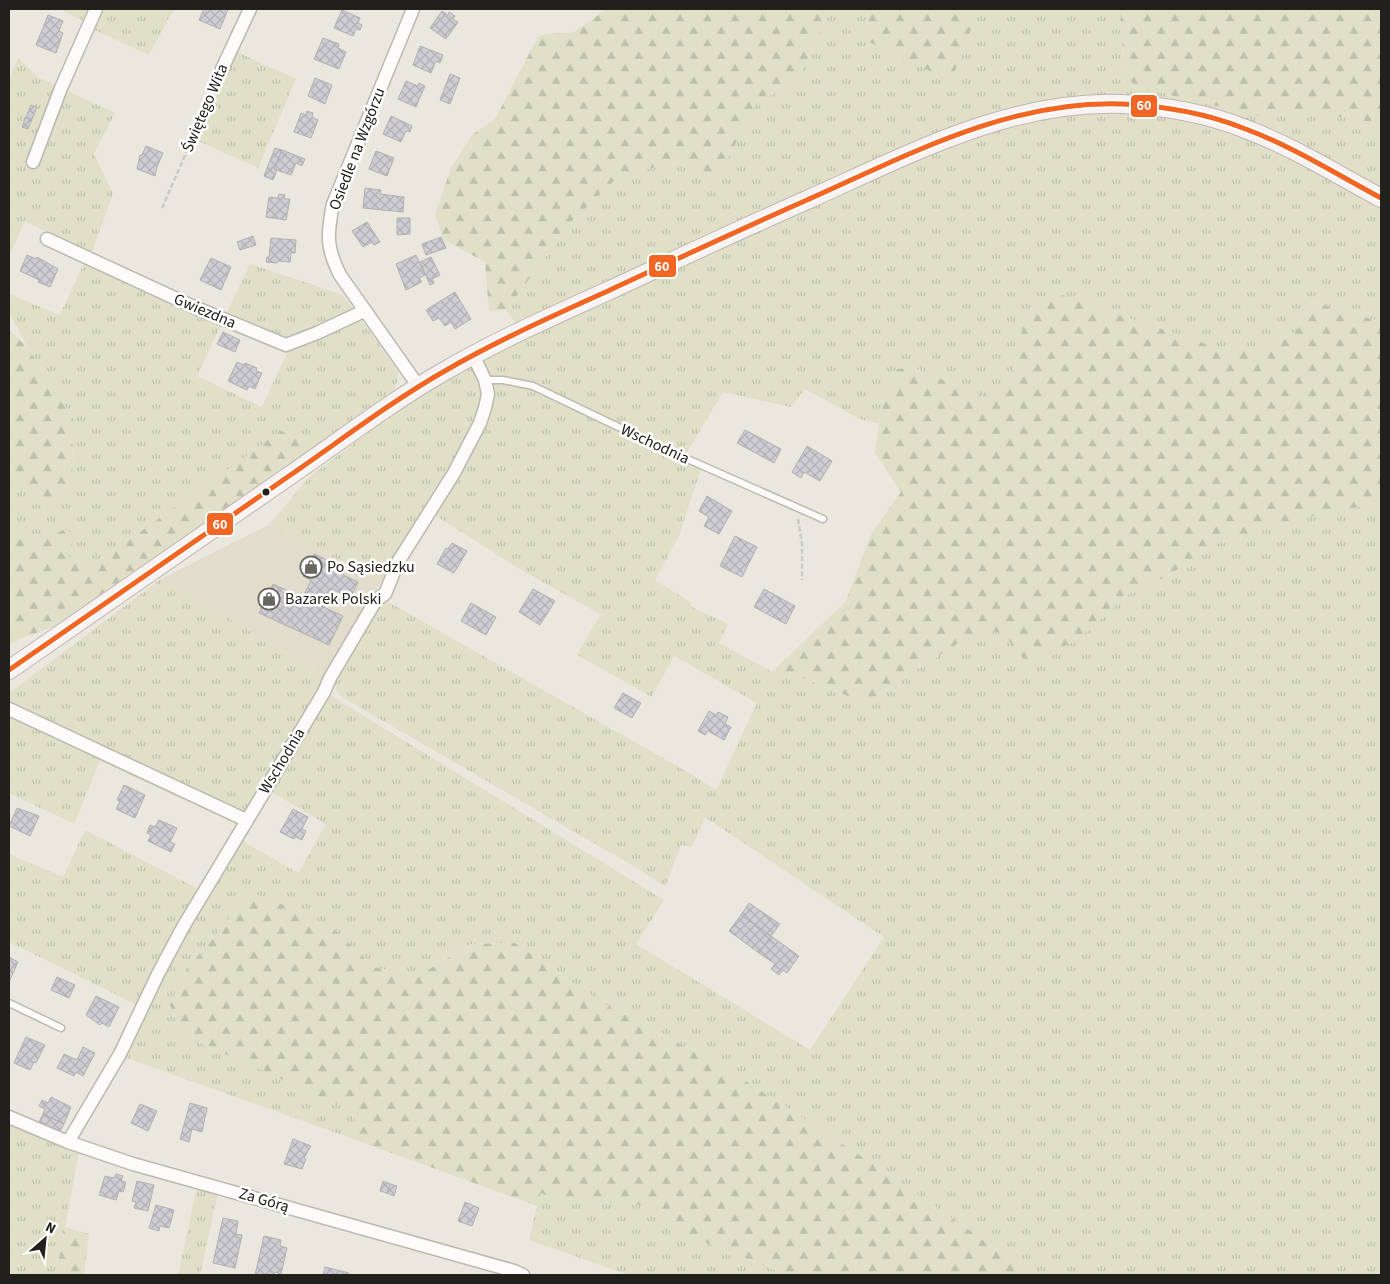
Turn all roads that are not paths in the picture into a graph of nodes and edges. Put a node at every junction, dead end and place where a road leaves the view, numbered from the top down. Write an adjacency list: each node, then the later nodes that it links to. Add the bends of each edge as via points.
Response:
1 (96, 9): 5 (street)
2 (250, 9): 4 (street, Świętego Wita)
3 (413, 9): 8 (street, Osiedle na Wzgórzu, via 333,204 328,228 333,260)
4 (222, 69)
5 (33, 162)
6 (1381, 198): 9 (main road, via 1267,138 1216,119 1158,107 1121,104 1048,109 996,121 935,143 564,311)
7 (47, 239): 8 (street, Gwiezdna, via 286,346)
8 (364, 311): 11 (street, Osiedle na Wzgórzu)
9 (473, 356): 10 (street, Wschodnia); 11 (main road)
10 (484, 380): 12 (lane, Wschodnia, via 533,386); 15 (street, Wschodnia, via 488,394 485,408 454,473 398,562 385,594 376,600)
11 (418, 387): 13 (main road)
12 (823, 519)
13 (9, 670)
14 (9, 709): 15 (street)
15 (246, 820): 19 (street, Wschodnia, via 183,927 120,1054)
16 (9, 1003): 17 (lane)
17 (61, 1028)
18 (9, 1117): 19 (street, Za Górą)
19 (68, 1142): 20 (street, Za Górą, via 133,1164)
20 (523, 1275)

